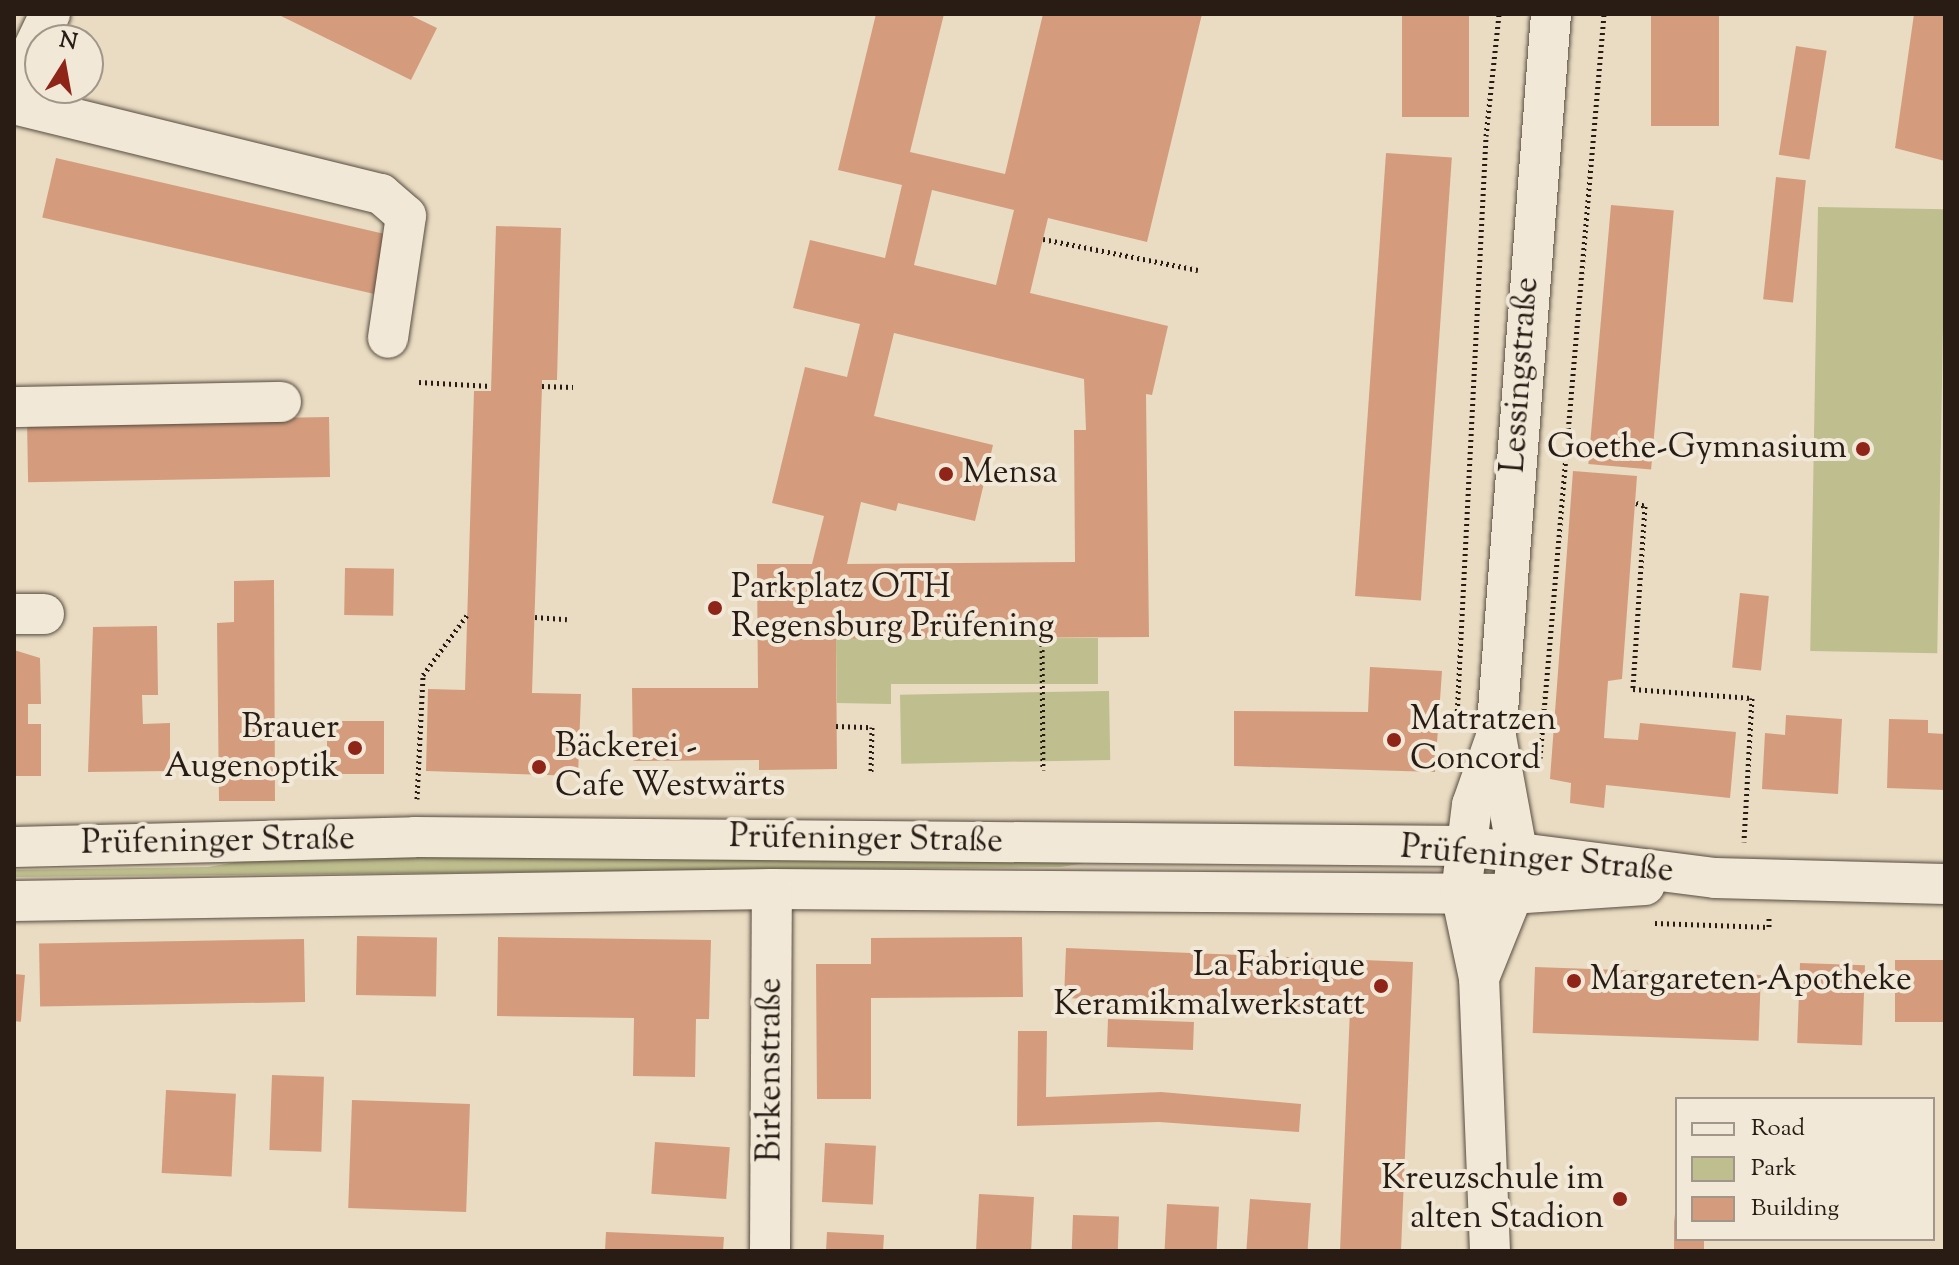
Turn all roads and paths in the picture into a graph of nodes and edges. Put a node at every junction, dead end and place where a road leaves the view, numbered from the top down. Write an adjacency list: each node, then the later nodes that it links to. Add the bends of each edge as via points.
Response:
1 (50, 14): 5 (street)
2 (1499, 14): 23 (path, via 1486,136)
3 (1551, 14): 25 (street, Lessingstraße)
4 (1604, 14): 28 (path)
5 (14, 89)
6 (14, 104): 9 (street, via 381,194 406,216)
7 (1043, 239): 8 (path)
8 (1198, 270)
9 (388, 338)
10 (419, 382): 11 (path)
11 (491, 386)
12 (542, 386): 13 (path)
13 (573, 387)
14 (281, 402): 15 (street)
15 (14, 407)
16 (1636, 503): 21 (path, via 1645,506)
17 (467, 615): 29 (path, via 423,675)
18 (535, 617): 19 (path)
19 (567, 619)
20 (1628, 620): 21 (path)
21 (1638, 622): 33 (path, via 1633,689 1752,698)
22 (1042, 638): 26 (path)
23 (1456, 725)
24 (836, 726): 27 (path, via 872,727)
25 (1496, 737): 30 (street, Lessingstraße); 32 (street, Lessingstraße)
26 (1043, 770)
27 (871, 772)
28 (1538, 776)
29 (415, 837): 30 (street, Prüfeninger Straße); 31 (street, Prüfeninger Straße)
30 (1465, 846): 32 (street, Prüfeninger Straße); 36 (street, Lessingstraße)
31 (14, 847)
32 (1517, 851): 33 (street, Prüfeninger Straße); 37 (street, Lessingstraße)
33 (1729, 878): 34 (street, Prüfeninger Straße); 37 (street, Prüfeninger Straße)
34 (1945, 884)
35 (772, 889): 36 (street, Prüfeninger Straße); 38 (street, Prüfeninger Straße); 42 (street, Birkenstraße)
36 (1461, 893): 37 (street, Prüfeninger Straße); 41 (street, Lessingstraße)
37 (1513, 894): 41 (street, Lessingstraße)
38 (14, 901)
39 (1641, 922): 40 (path)
40 (1769, 927)
41 (1479, 978): 43 (street, Lessingstraße)
42 (770, 1251)
43 (1490, 1251)

